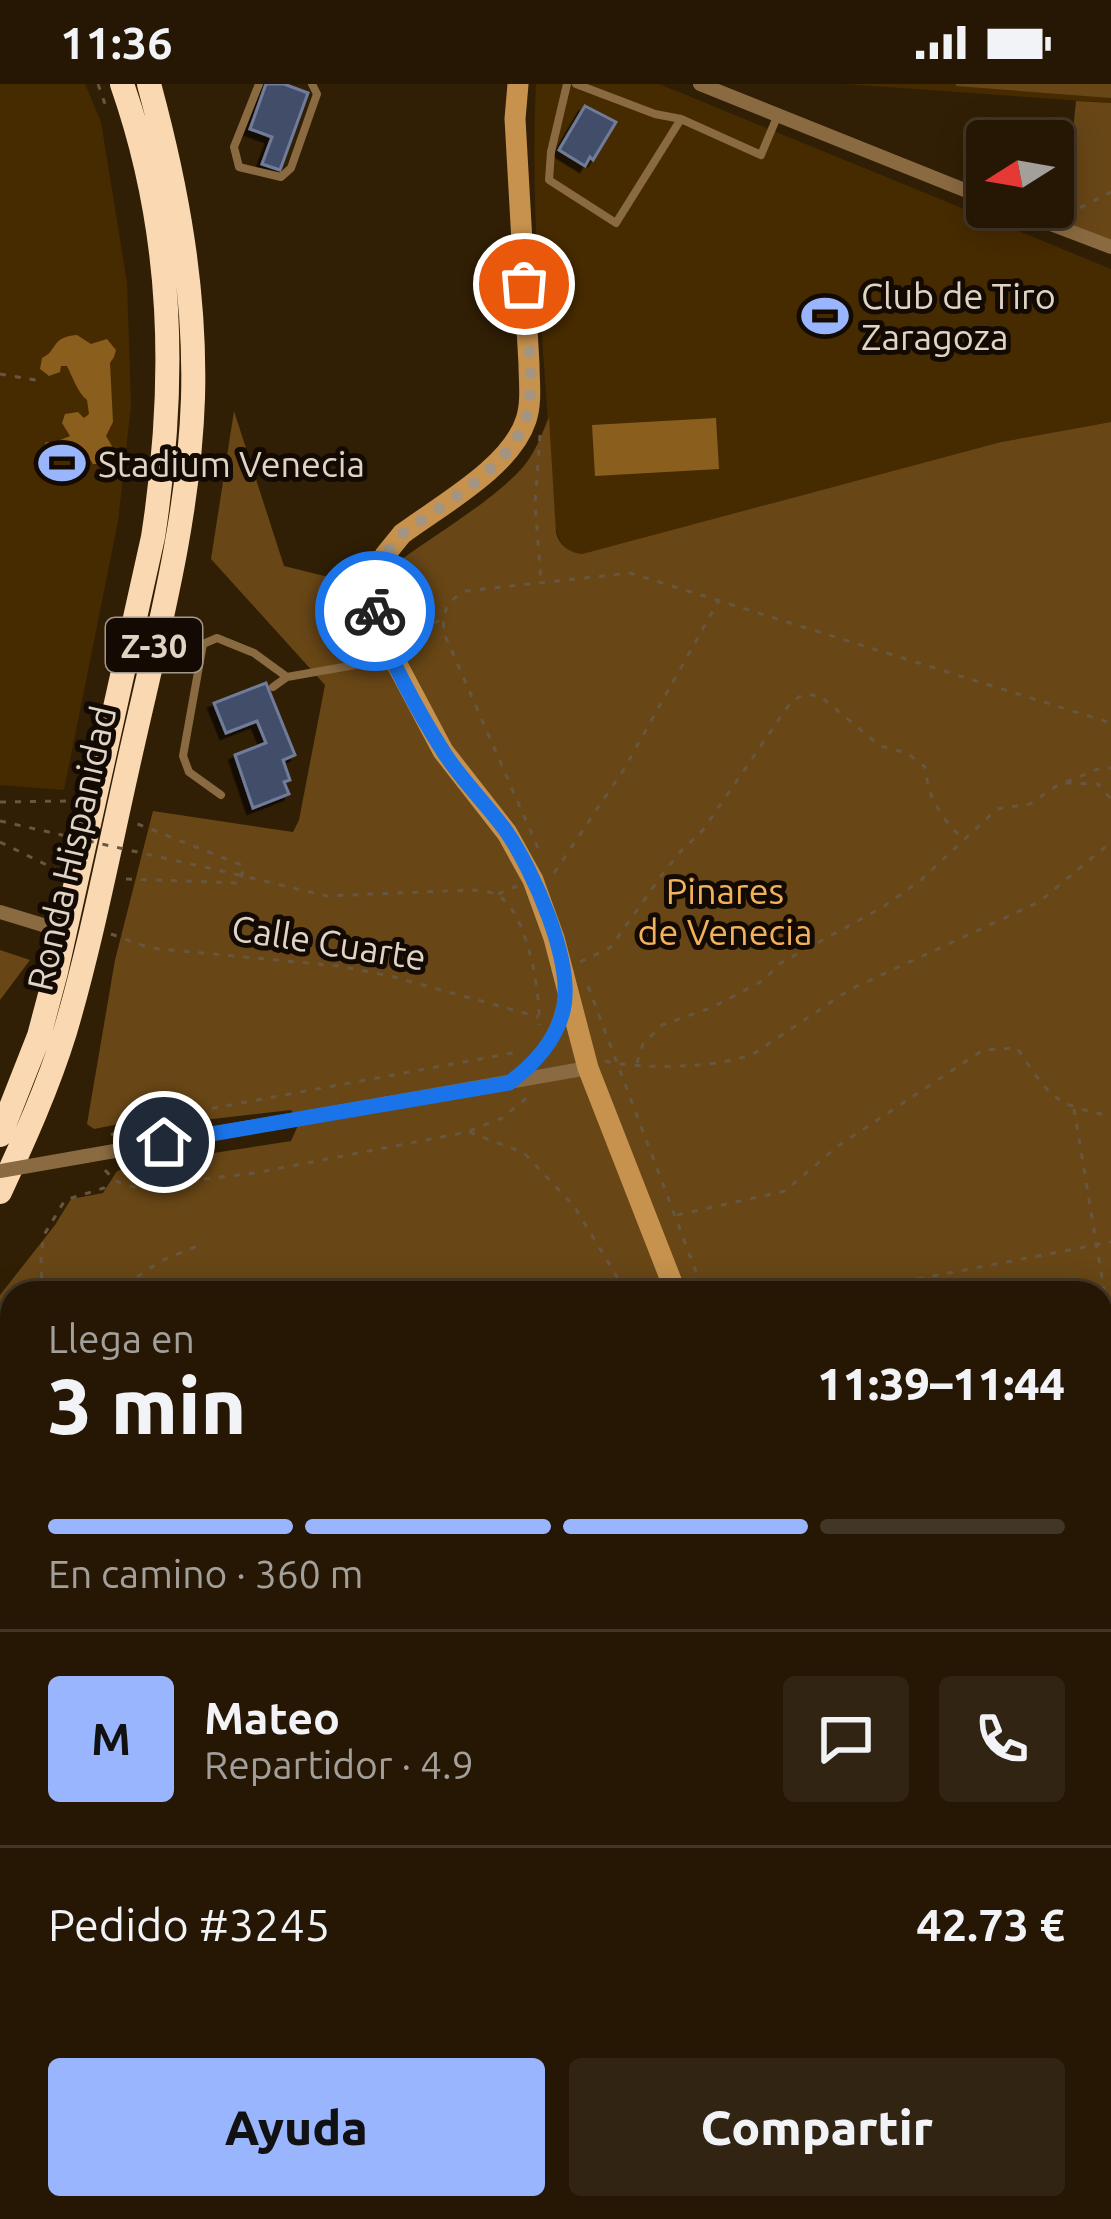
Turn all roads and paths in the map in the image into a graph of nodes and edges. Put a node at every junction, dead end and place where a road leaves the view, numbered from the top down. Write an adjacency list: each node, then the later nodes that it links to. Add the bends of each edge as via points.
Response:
1 (98, 84): 11 (path)
2 (122, 84): 44 (highway, Ronda Hispanidad / Z-30, via 160,248 169,390 164,466)
3 (149, 84): 33 (highway, Ronda Hispanidad / Z-30, via 185,244 193,398 180,527)
4 (259, 84): 5 (lane, via 234,147 239,166 281,177 317,94)
5 (312, 84)
6 (518, 84): 20 (street)
7 (572, 84): 12 (lane); 12 (lane, via 549,180 616,223)
8 (700, 84): 9 (street)
9 (726, 90): 10 (street)
10 (777, 115): 12 (lane, via 761,155); 13 (street)
11 (110, 116)
12 (681, 119)
13 (966, 191)
14 (1111, 192): 16 (path, via 1072,212)
15 (1060, 228): 16 (street)
16 (1069, 232): 17 (street)
17 (1111, 247)
18 (0, 374): 19 (path)
19 (41, 381)
20 (530, 401): 21 (path, via 540,440); 23 (street, via 504,458 385,555 374,596)
21 (541, 583): 22 (path, via 630,572); 23 (path, via 466,591 443,618)
22 (719, 600): 26 (path); 41 (path, via 569,854 555,873)
23 (389, 651): 24 (lane); 41 (street, via 443,751)
24 (287, 677): 25 (lane); 29 (lane, via 254,652 217,638 203,644 183,756 189,772)
25 (273, 687)
26 (1111, 723)
27 (1111, 768): 28 (path)
28 (1065, 783): 30 (path, via 1098,784); 35 (path, via 1030,804 997,809)
29 (221, 795)
30 (1111, 799)
31 (77, 801): 32 (path)
32 (0, 802)
33 (117, 816): 39 (path, via 244,866); 44 (highway, Ronda Hispanidad / Z-30)
34 (0, 821): 39 (path, bridge)
35 (964, 840): 45 (path, via 927,790 925,767 880,746 820,696 804,694 610,948); 51 (path, via 883,907 764,980 662,1025)
36 (0, 842): 38 (path)
37 (1111, 842): 51 (path, via 1039,902 848,990 755,1053 715,1064)
38 (61, 875)
39 (239, 875): 40 (path, via 240,883); 42 (path, via 327,896)
40 (121, 879)
41 (533, 880): 42 (path); 46 (street)
42 (496, 895): 47 (path, via 527,948)
43 (0, 912): 44 (street)
44 (89, 932): 47 (path, Calle Cuarte, via 150,947 340,966); 57 (highway, Ronda Hispanidad / Z-30); 62 (highway, Ronda Hispanidad / Z-30, via 57,1054)
45 (578, 963)
46 (566, 985): 48 (street, via 559,1025); 49 (street)
47 (539, 1017): 48 (path)
48 (540, 1054): 53 (street); 58 (path, via 508,1053 138,1122)
49 (587, 1062): 50 (path); 52 (street); 70 (street)
50 (619, 1065): 51 (path); 63 (path)
51 (636, 1065)
52 (552, 1075): 53 (street); 56 (path, via 502,1118)
53 (509, 1083): 59 (street)
54 (1074, 1109): 55 (path); 63 (path, via 1048,1093 1017,1048 982,1050 785,1191); 65 (path)
55 (1111, 1116)
56 (467, 1132): 61 (path, via 256,1173 136,1187); 69 (path, via 524,1153 574,1206)
57 (0, 1135)
58 (110, 1136)
59 (92, 1161): 60 (street, bridge); 61 (path)
60 (0, 1171)
61 (110, 1178): 67 (path, via 104,1188 65,1200 44,1234)
62 (0, 1192)
63 (676, 1215): 71 (path)
64 (1111, 1242): 65 (path)
65 (1098, 1244): 72 (path); 73 (path)
66 (200, 1245): 68 (path)
67 (42, 1281)
68 (131, 1281)
69 (620, 1281)
70 (671, 1281)
71 (700, 1281)
72 (906, 1281)
73 (1103, 1281)

